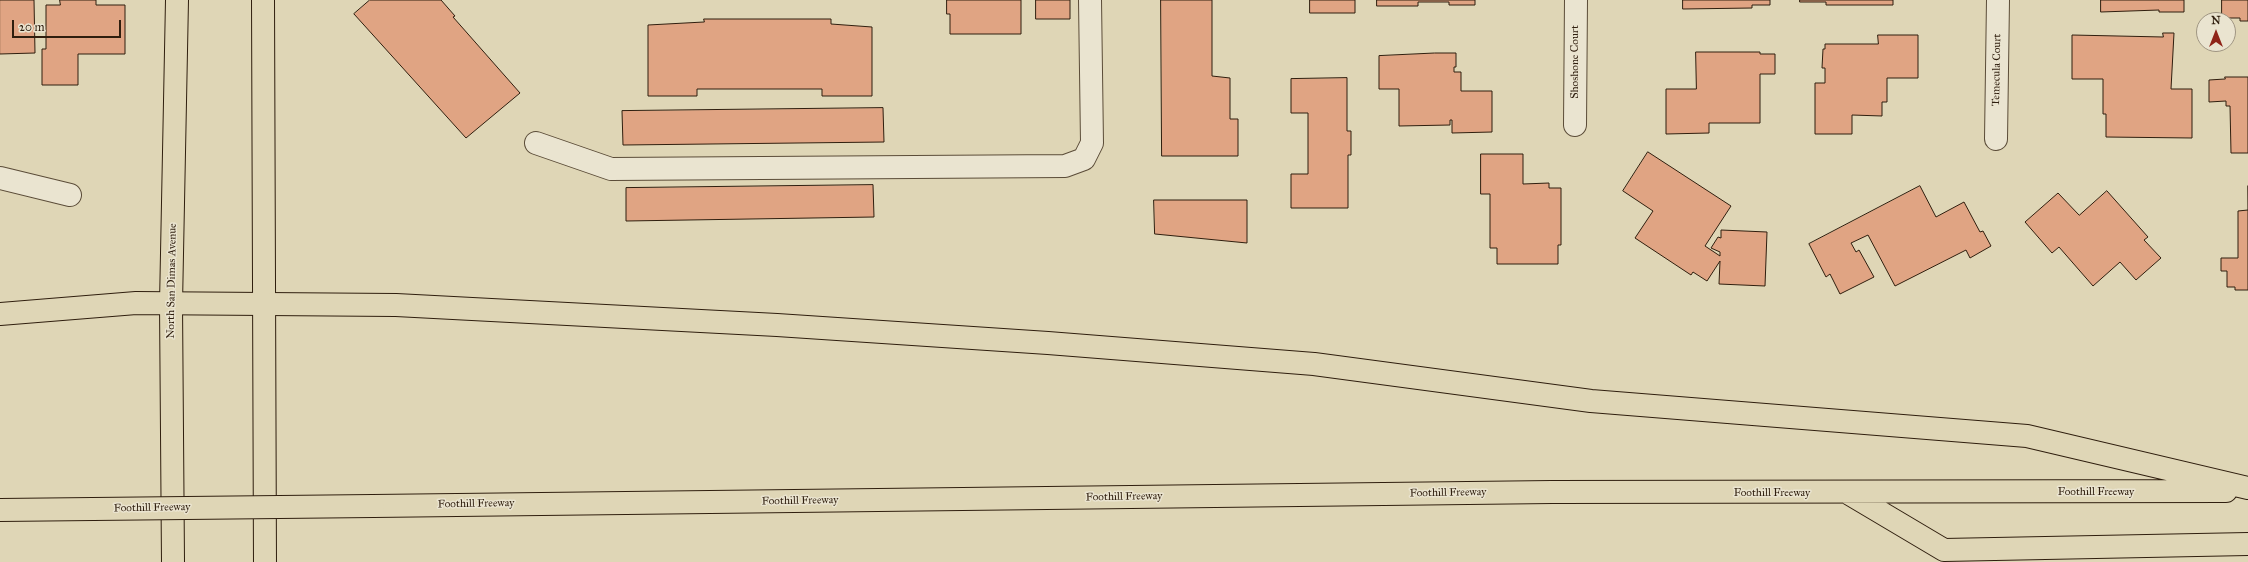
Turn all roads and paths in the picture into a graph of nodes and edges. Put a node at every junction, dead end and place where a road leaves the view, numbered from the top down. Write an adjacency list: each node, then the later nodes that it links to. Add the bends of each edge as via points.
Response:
1 (177, 0): 11 (main road, North San Dimas Avenue)
2 (263, 0): 12 (main road)
3 (1090, 0): 8 (street, via 1092,143 1084,159 1065,166 611,169)
4 (1576, 0): 6 (street, Shoshone Court)
5 (1998, 0): 7 (street, Temecula Court)
6 (1575, 125)
7 (1996, 139)
8 (536, 143)
9 (0, 178): 10 (street)
10 (70, 195)
11 (170, 304): 12 (main road); 13 (main road, via 136,303); 19 (main road, North San Dimas Avenue)
12 (265, 306): 14 (main road, via 396,305 777,325 1314,364 1591,401 2027,436); 20 (main road)
13 (0, 314)
14 (2248, 488)
15 (2248, 491): 16 (main road, Foothill Freeway)
16 (1847, 493): 17 (main road, Foothill Freeway, bridge, via 1552,492); 18 (main road, via 1944,550)
17 (0, 510)
18 (2248, 544)
19 (173, 562)
20 (265, 562)

